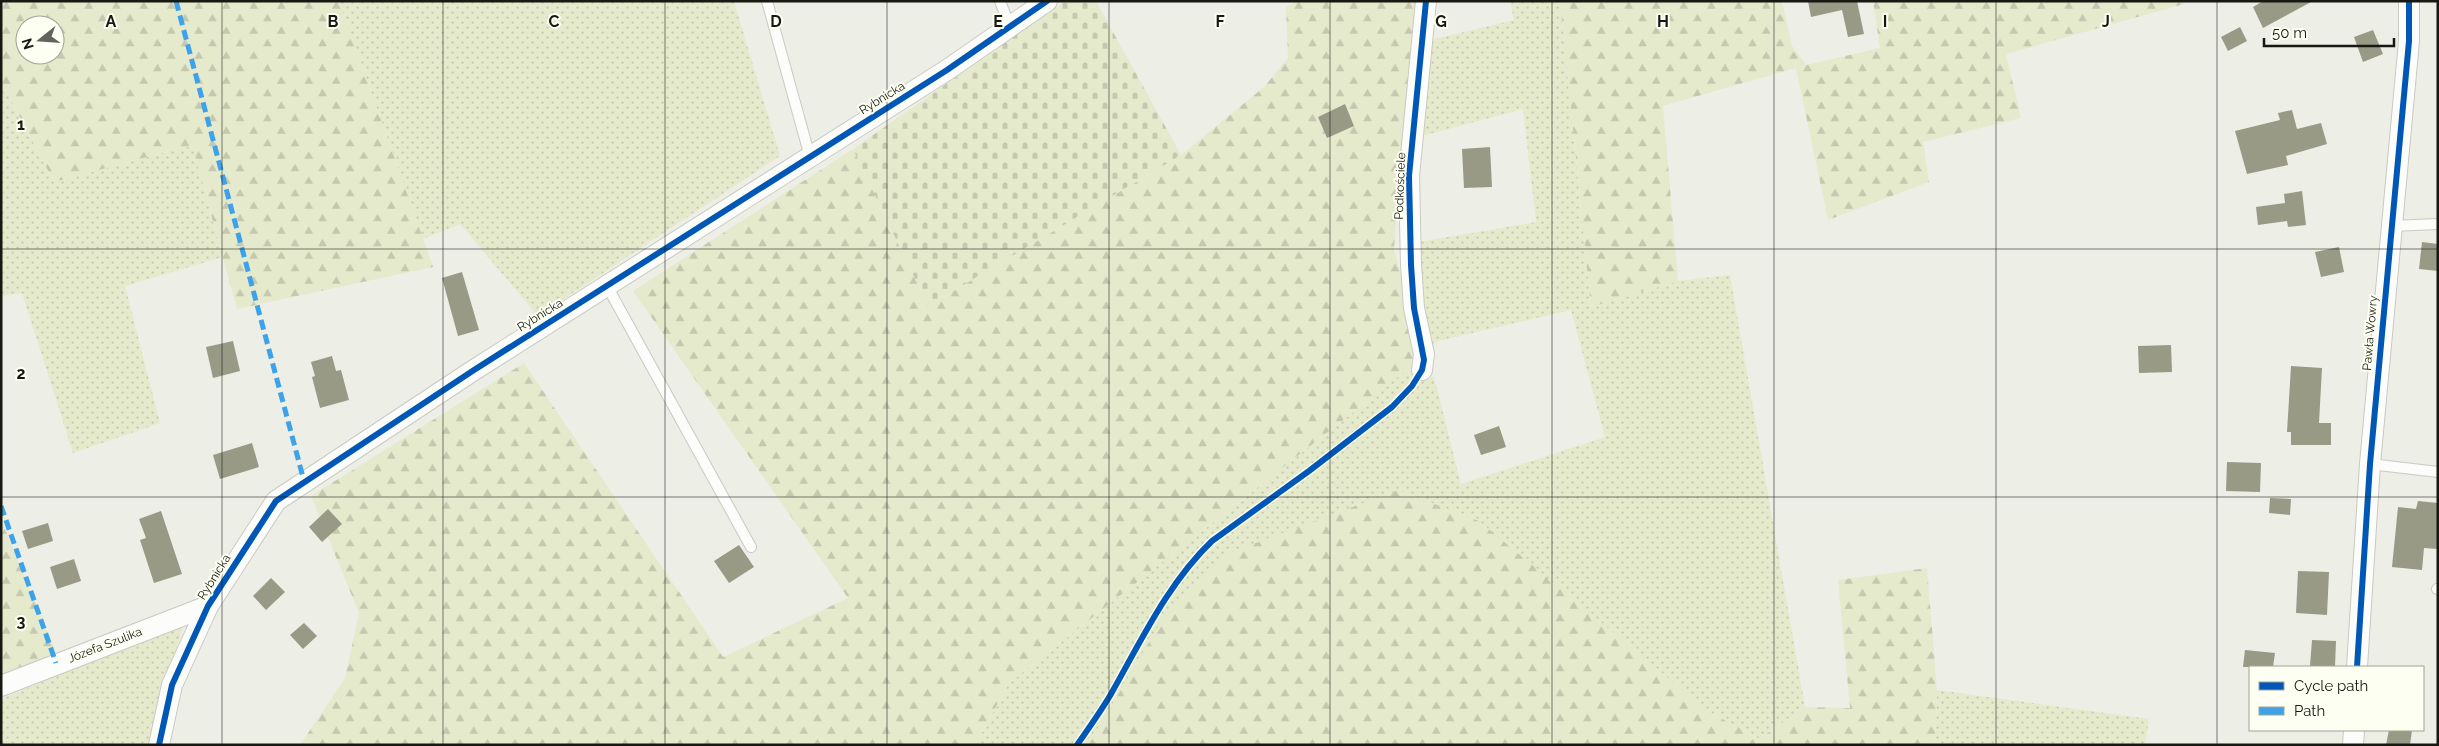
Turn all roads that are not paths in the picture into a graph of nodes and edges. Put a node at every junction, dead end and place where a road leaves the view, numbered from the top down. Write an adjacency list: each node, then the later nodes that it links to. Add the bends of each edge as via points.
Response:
1 (767, 1): 7 (lane)
2 (1000, 1): 6 (lane)
3 (1047, 1): 6 (street, Rybnicka)
4 (1426, 1): 11 (street, Podkościele, via 1409,176 1411,265 1414,308 1424,354)
5 (2409, 1): 9 (street, Pawła Wowry, via 2409,41)
6 (1010, 27): 7 (street, Rybnicka)
7 (810, 157): 10 (street, Rybnicka)
8 (2438, 224): 9 (lane)
9 (2391, 226): 12 (street, Pawła Wowry)
10 (607, 286): 14 (lane); 15 (street, Rybnicka, via 276,500)
11 (1422, 370)
12 (2370, 464): 13 (lane); 16 (street, Pawła Wowry)
13 (2438, 472)
14 (752, 547)
15 (208, 606): 17 (street, Józefa Szulika); 19 (street, Rybnicka, via 172,685)
16 (2357, 666)
17 (1, 686)
18 (2354, 731): 20 (street)
19 (159, 745)
20 (2353, 745)

